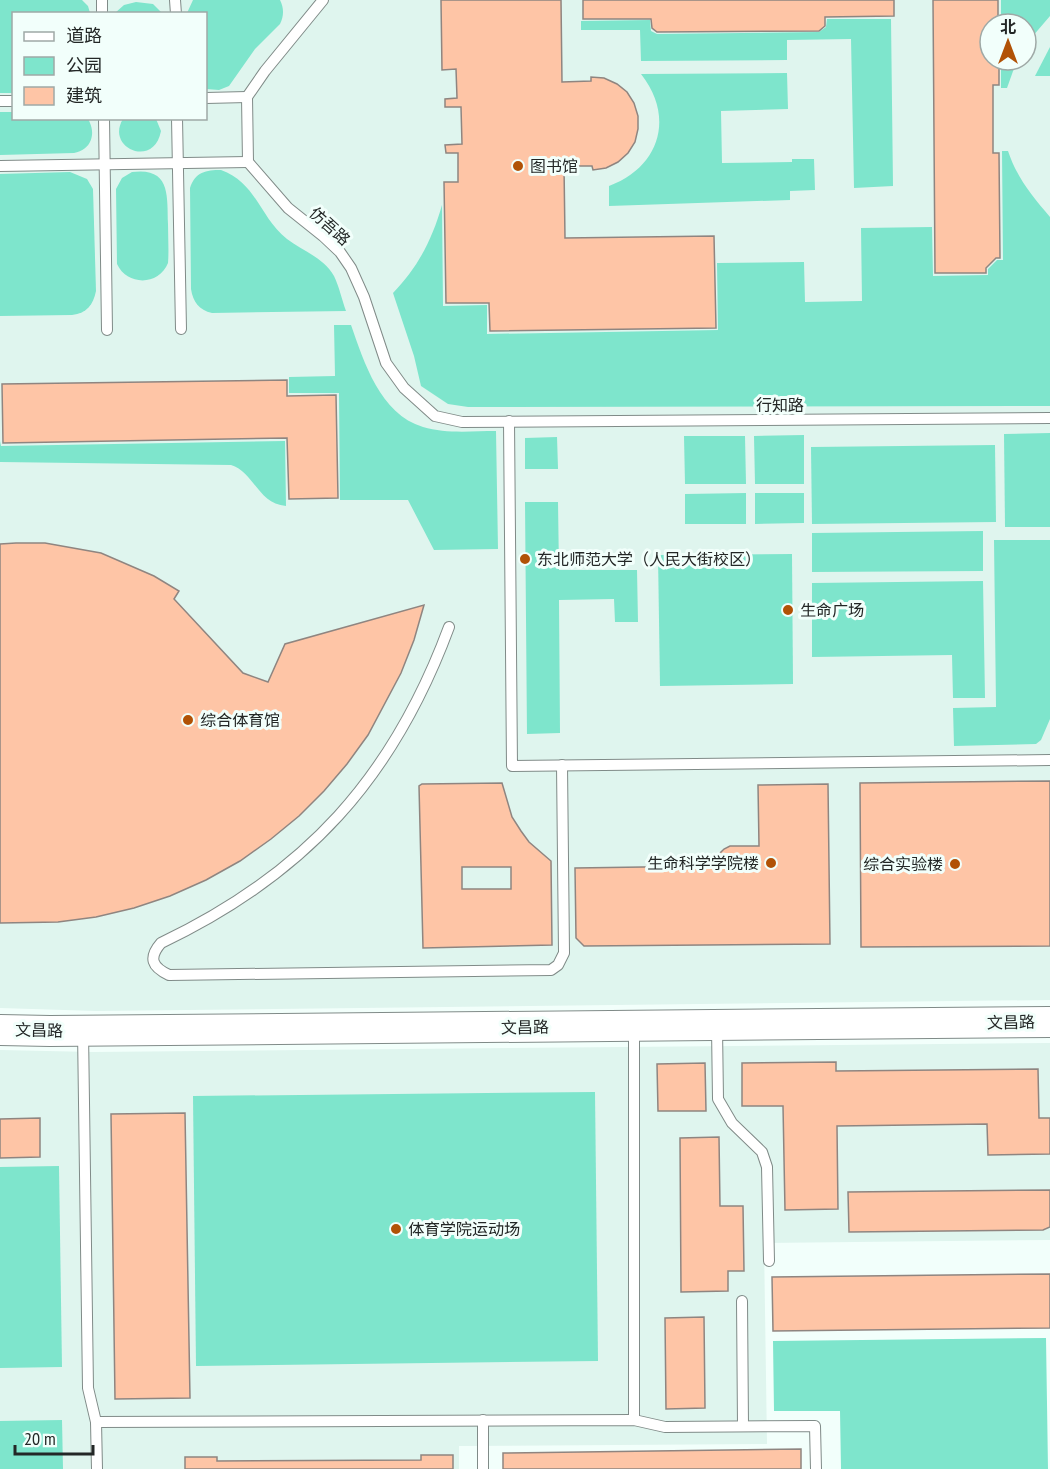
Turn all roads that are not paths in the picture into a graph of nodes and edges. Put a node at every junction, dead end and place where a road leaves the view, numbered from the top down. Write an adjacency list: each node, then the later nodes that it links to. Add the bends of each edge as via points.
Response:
1 (323, 0): 2 (lane)
2 (247, 97): 3 (lane); 6 (lane)
3 (207, 98)
4 (104, 120): 8 (lane)
5 (177, 120): 7 (lane)
6 (248, 162): 7 (lane); 13 (lane, 仿吾路, via 288,208 340,252 364,297 386,363 409,394 435,416 448,420)
7 (178, 163): 8 (lane); 10 (lane)
8 (105, 164): 9 (lane); 11 (lane)
9 (0, 166)
10 (181, 329)
11 (107, 330)
12 (1050, 418): 13 (lane, 行知路)
13 (509, 422): 16 (lane, via 512,766)
14 (449, 627): 16 (lane, via 416,705 389,751 344,810 265,882 211,918 161,943 153,956 154,964 169,975 551,970 564,953)
15 (1050, 760): 16 (lane)
16 (562, 765)
17 (1050, 1022): 18 (street, 文昌路)
18 (717, 1025): 19 (street, 文昌路); 22 (lane, via 718,1099 732,1123 762,1152 768,1167)
19 (634, 1026): 21 (street, 文昌路); 25 (lane)
20 (0, 1030): 21 (street, 文昌路)
21 (83, 1031): 26 (lane, via 88,1388)
22 (769, 1261)
23 (742, 1301): 27 (lane)
24 (483, 1420): 25 (lane); 26 (lane); 29 (lane)
25 (634, 1420): 27 (lane, via 665,1427)
26 (96, 1422): 28 (lane)
27 (743, 1426): 30 (lane, via 816,1426)
28 (97, 1469)
29 (483, 1469)
30 (816, 1469)

